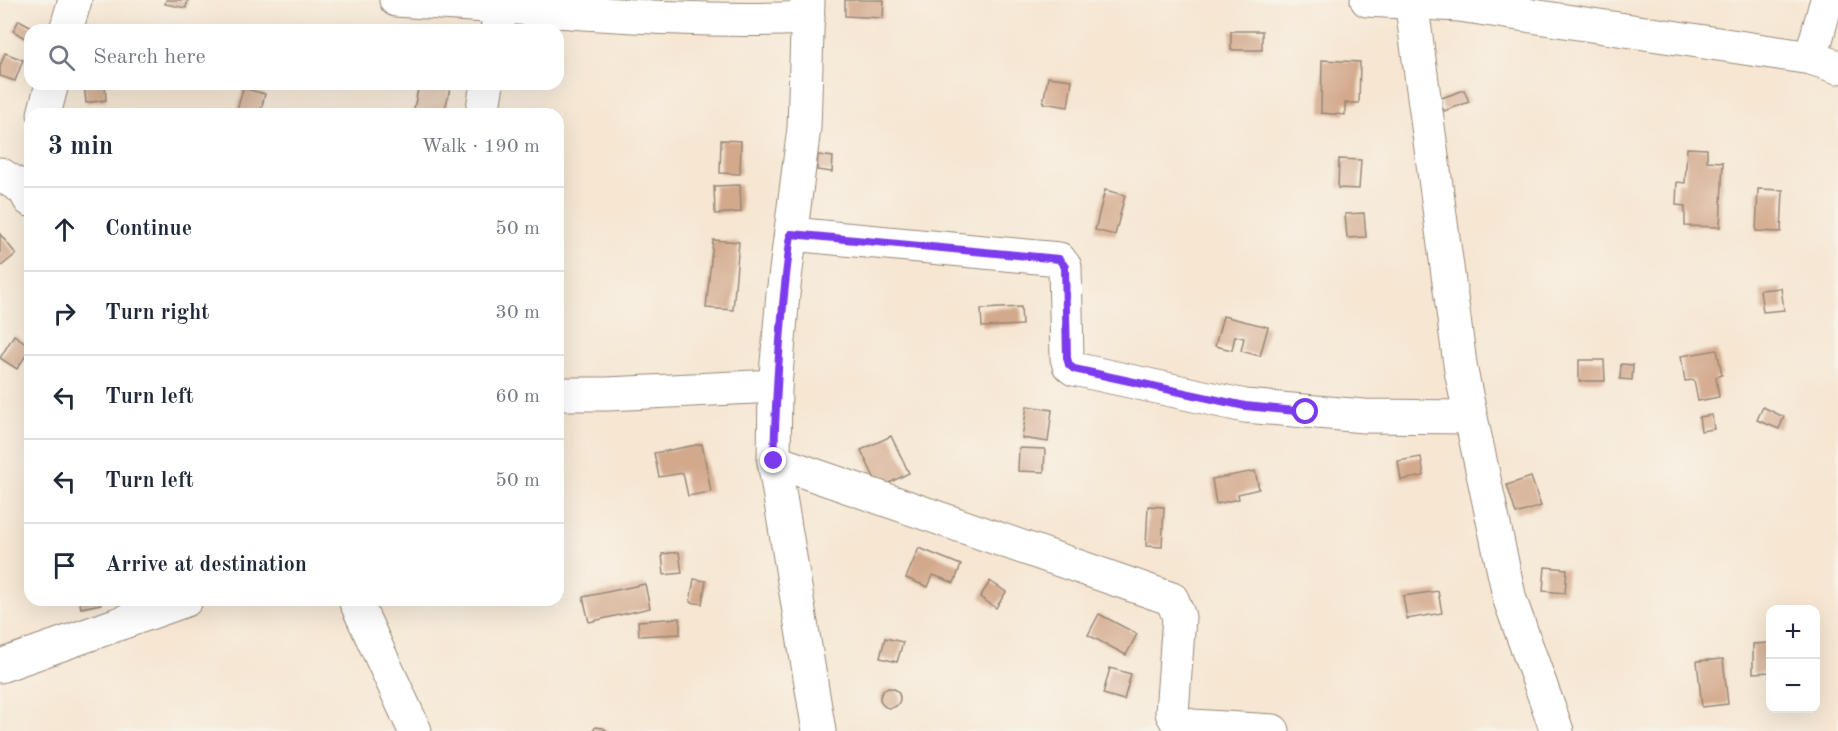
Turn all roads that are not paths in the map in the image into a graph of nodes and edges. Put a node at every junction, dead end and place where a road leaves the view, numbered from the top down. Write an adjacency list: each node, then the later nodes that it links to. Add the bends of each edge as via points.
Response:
1 (75, 0): 9 (street)
2 (396, 0): 3 (street)
3 (404, 0): 8 (street)
4 (1367, 0): 6 (street)
5 (1827, 0): 10 (street)
6 (1411, 2): 10 (street, via 1459,5); 18 (street)
7 (808, 9): 8 (street, via 762,20); 15 (street, via 804,128)
8 (499, 19)
9 (68, 24)
10 (1825, 63)
11 (50, 90): 13 (street)
12 (486, 90): 14 (street)
13 (46, 108)
14 (483, 108)
15 (791, 234): 16 (street); 18 (street, via 1059,259 1065,267 1067,358 1074,369 1245,406 1364,416)
16 (776, 386): 17 (street); 19 (street)
17 (564, 394)
18 (1470, 417): 26 (street, via 1510,600)
19 (774, 461): 24 (street); 25 (street, via 1172,599 1179,617 1172,713 1177,722)
20 (169, 606): 22 (street)
21 (358, 606): 23 (street)
22 (0, 666)
23 (415, 731)
24 (819, 731)
25 (1273, 731)
26 (1557, 731)

